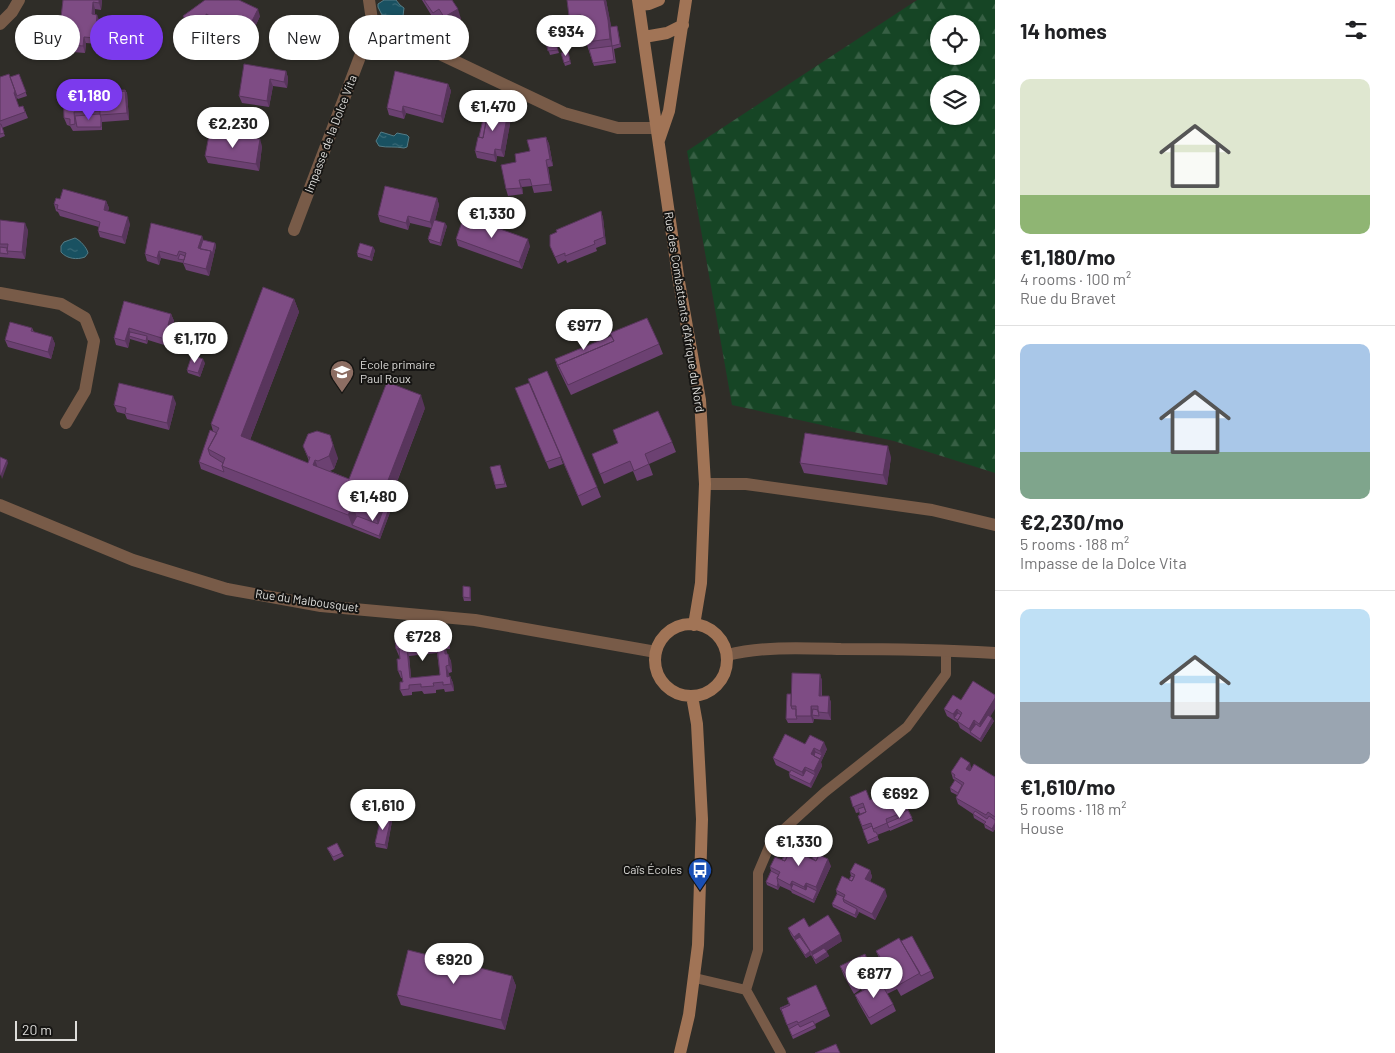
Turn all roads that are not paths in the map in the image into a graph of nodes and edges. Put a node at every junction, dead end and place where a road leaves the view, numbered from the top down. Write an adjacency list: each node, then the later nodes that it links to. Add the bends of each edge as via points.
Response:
1 (20, 0): 7 (street)
2 (369, 0): 6 (street)
3 (659, 0): 5 (main road, via 649,4)
4 (686, 0): 8 (main road)
5 (639, 2): 9 (main road, Rue des Combattants d'Afrique du Nord)
6 (371, 15)
7 (0, 24)
8 (683, 25): 9 (main road, via 667,33); 13 (main road, via 668,110)
9 (644, 37): 12 (main road, Rue des Combattants d'Afrique du Nord)
10 (359, 60): 14 (street, Impasse de la Dolce Vita)
11 (452, 60): 12 (street, via 564,113 618,128)
12 (656, 128): 13 (main road, Rue des Combattants d'Afrique du Nord)
13 (658, 142): 17 (main road, Rue des Combattants d'Afrique du Nord, via 700,400)
14 (294, 230)
15 (0, 293): 16 (street, via 61,304 85,318 94,341 85,391)
16 (66, 423)
17 (705, 484): 19 (street, via 746,484 932,510); 20 (main road, Rue des Combattants d'Afrique du Nord, via 701,583)
18 (0, 505): 22 (street, Rue du Malbousquet, via 134,560 228,589 321,606 475,620)
19 (995, 525)
20 (694, 624): 22 (main road, via 667,633); 24 (main road, via 720,638)
21 (946, 650): 23 (street); 24 (street, via 776,648); 27 (lane, via 946,674 907,727 772,840 758,873 758,950)
22 (656, 652): 25 (main road, via 657,673 663,683 671,691)
23 (995, 653)
24 (727, 655): 25 (main road, via 720,681 713,689)
25 (692, 696): 26 (main road, via 697,724 702,819)
26 (695, 978): 27 (lane); 29 (main road)
27 (746, 990): 28 (lane)
28 (779, 1049): 30 (lane)
29 (680, 1053)
30 (770, 1053)

